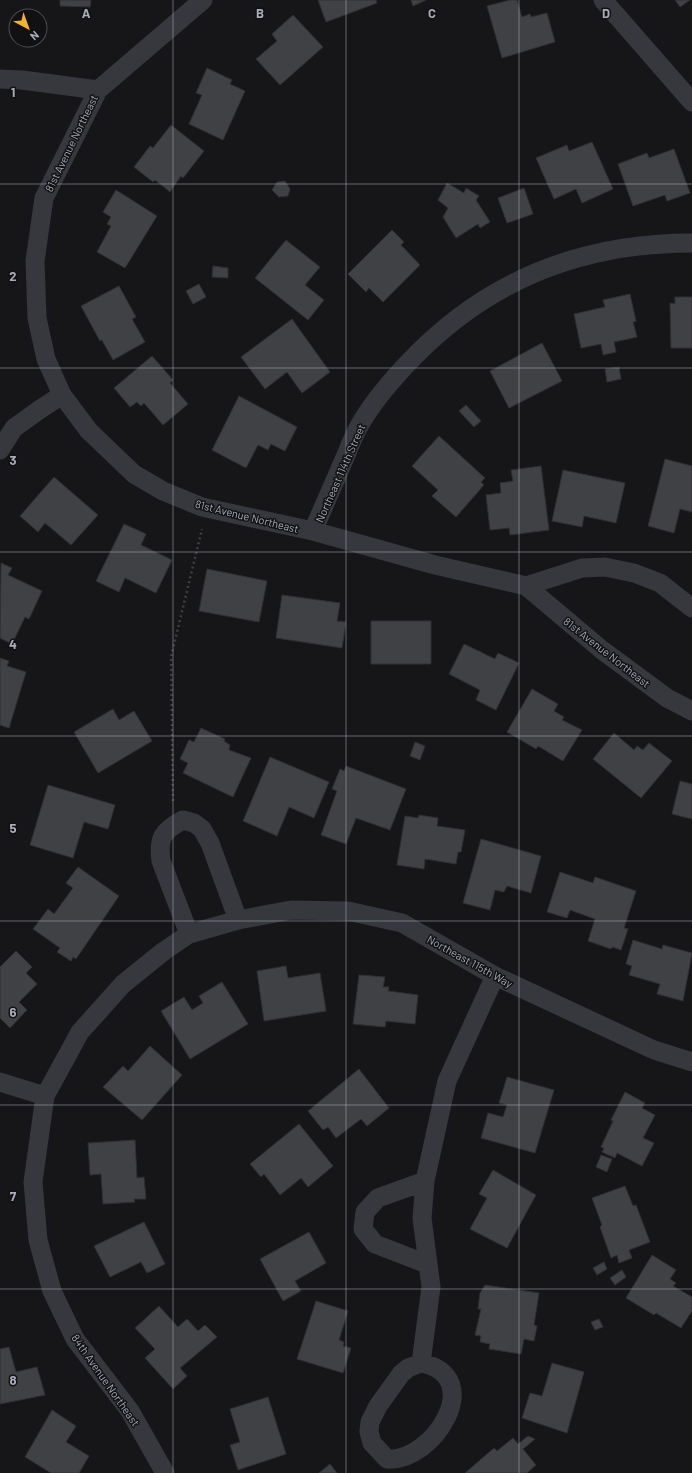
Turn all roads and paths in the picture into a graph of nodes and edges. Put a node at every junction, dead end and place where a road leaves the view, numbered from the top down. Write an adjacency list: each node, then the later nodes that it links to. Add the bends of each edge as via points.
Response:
1 (203, 0): 4 (street)
2 (603, 0): 5 (street)
3 (0, 79): 4 (street)
4 (98, 90): 7 (street, 81st Avenue Northeast, via 44,198 35,261 37,318 46,359)
5 (692, 102)
6 (692, 243): 10 (street, Northeast 114th Street, via 661,243 616,248 566,261 515,282 470,308 427,343 388,384 358,428)
7 (62, 395): 8 (street, via 14,428); 10 (street, 81st Avenue Northeast, via 89,431 111,453 134,474 163,491 202,507)
8 (0, 450)
9 (204, 525): 14 (path, via 171,657)
10 (313, 531): 11 (street, 81st Avenue Northeast, via 435,565)
11 (526, 586): 12 (street, via 582,568 605,567 660,583); 13 (street, 81st Avenue Northeast, via 602,650 667,698)
12 (692, 608)
13 (692, 711)
14 (174, 806)
15 (238, 920): 16 (street, Northeast 115th Way); 16 (street, via 210,843 202,829 183,820 163,834 160,840 160,861); 17 (street, Northeast 115th Way, via 291,910 348,911 402,922)
16 (189, 934): 20 (street, Northeast 115th Way, via 123,984 80,1032)
17 (495, 976): 18 (street, Northeast 115th Way, via 654,1050); 21 (street, via 447,1081)
18 (692, 1062)
19 (0, 1082): 20 (street)
20 (45, 1096): 24 (street, 84th Avenue Northeast, via 33,1182 38,1240 52,1291 75,1339 130,1411)
21 (426, 1181): 22 (street, via 422,1218); 22 (street, via 378,1198 365,1212 363,1229 375,1244)
22 (428, 1264): 23 (street, via 431,1287)
23 (421, 1363): 23 (street, via 443,1370 450,1379 453,1401 449,1414 439,1429 416,1451 406,1457 387,1458 372,1443 370,1422 401,1374)
24 (165, 1473)

